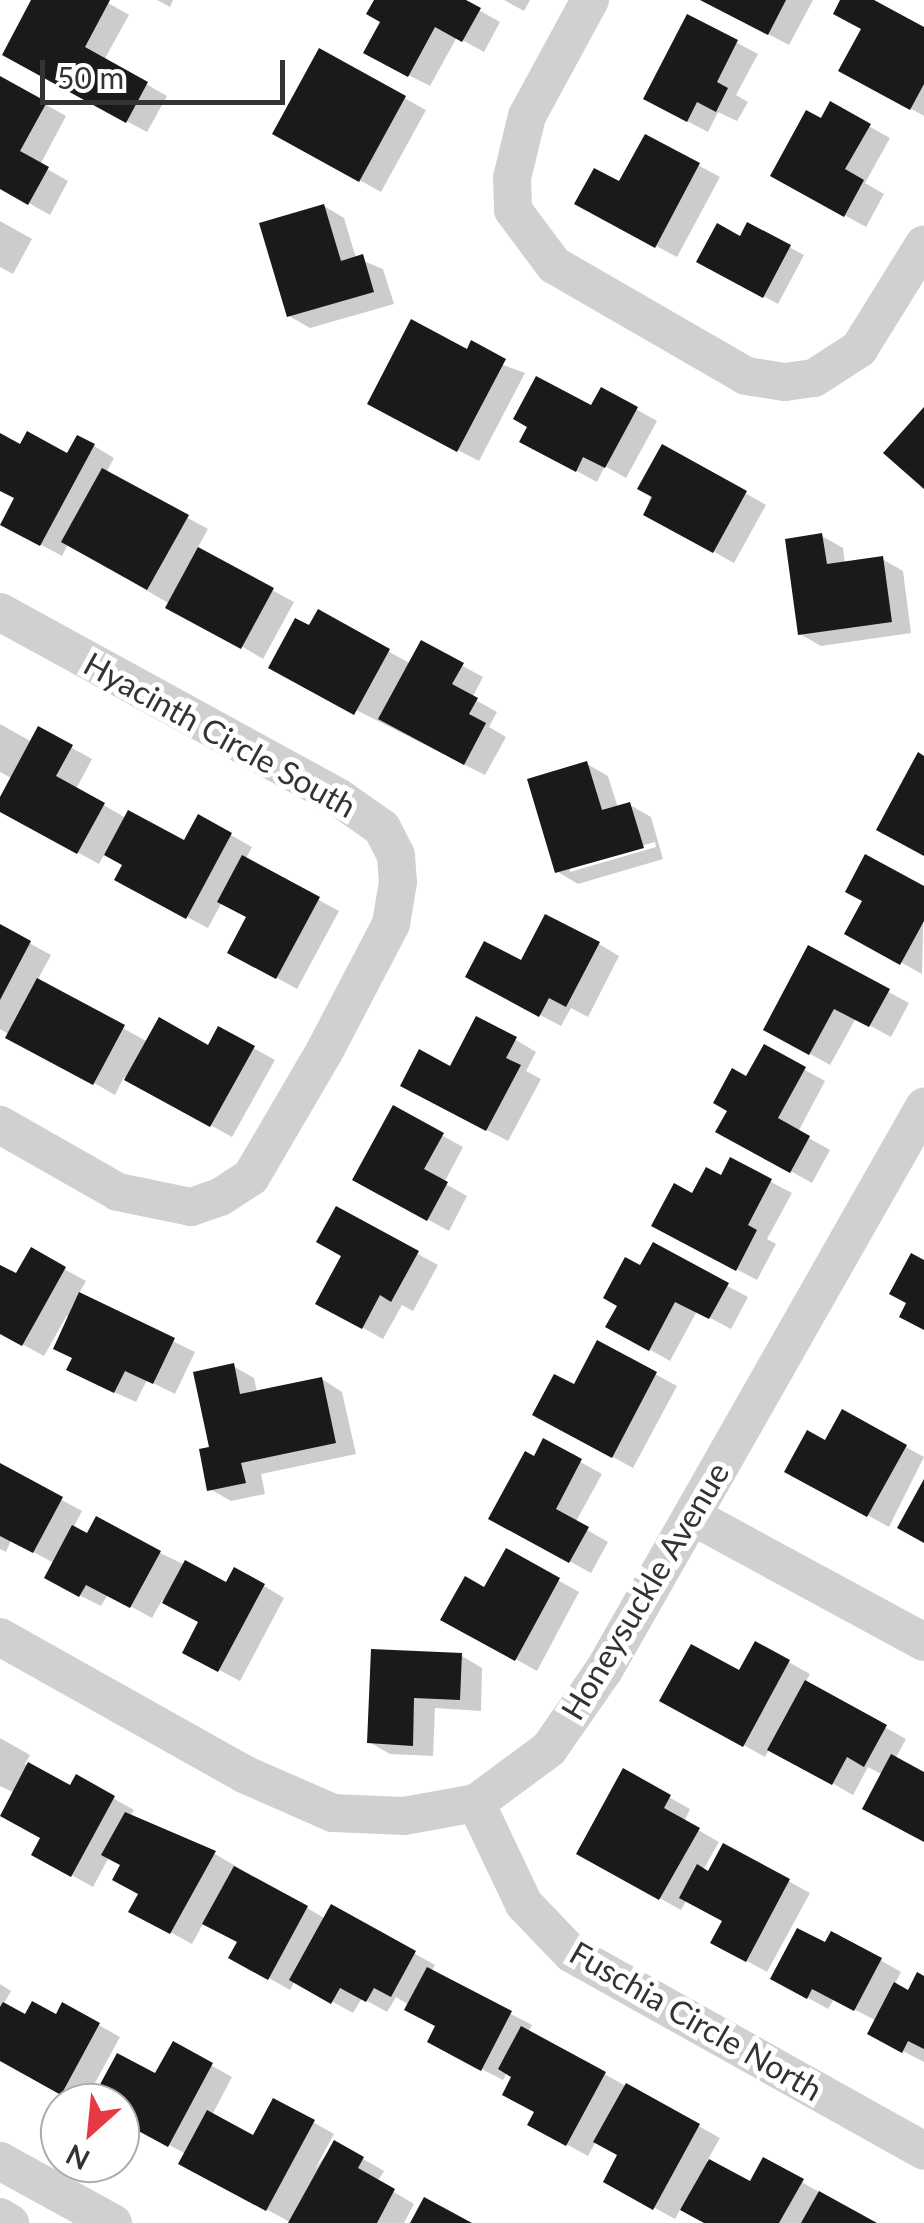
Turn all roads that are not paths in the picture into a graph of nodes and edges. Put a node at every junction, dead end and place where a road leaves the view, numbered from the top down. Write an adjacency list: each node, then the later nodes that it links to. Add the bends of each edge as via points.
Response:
1 (590, 0): 2 (street, via 527,116 512,178 512,210 554,265 746,376 814,378 859,349)
2 (924, 244)
3 (0, 612): 5 (street, Hyacinth Circle South, via 338,797 382,828 396,855 391,924 251,1177 191,1207 118,1192)
4 (922, 1116): 6 (street, Honeysuckle Avenue)
5 (0, 1126)
6 (692, 1516): 8 (street); 9 (street, Honeysuckle Avenue, via 604,1670 549,1749)
7 (0, 1637): 9 (street, Honeysuckle Avenue, via 244,1774 333,1813 404,1816)
8 (924, 1642)
9 (476, 1804): 10 (street, Fuschia Circle North, via 524,1904 572,1954)
10 (924, 2151)
11 (0, 2160): 14 (street)
12 (0, 2218): 13 (street)
13 (10, 2223)
14 (112, 2223)

